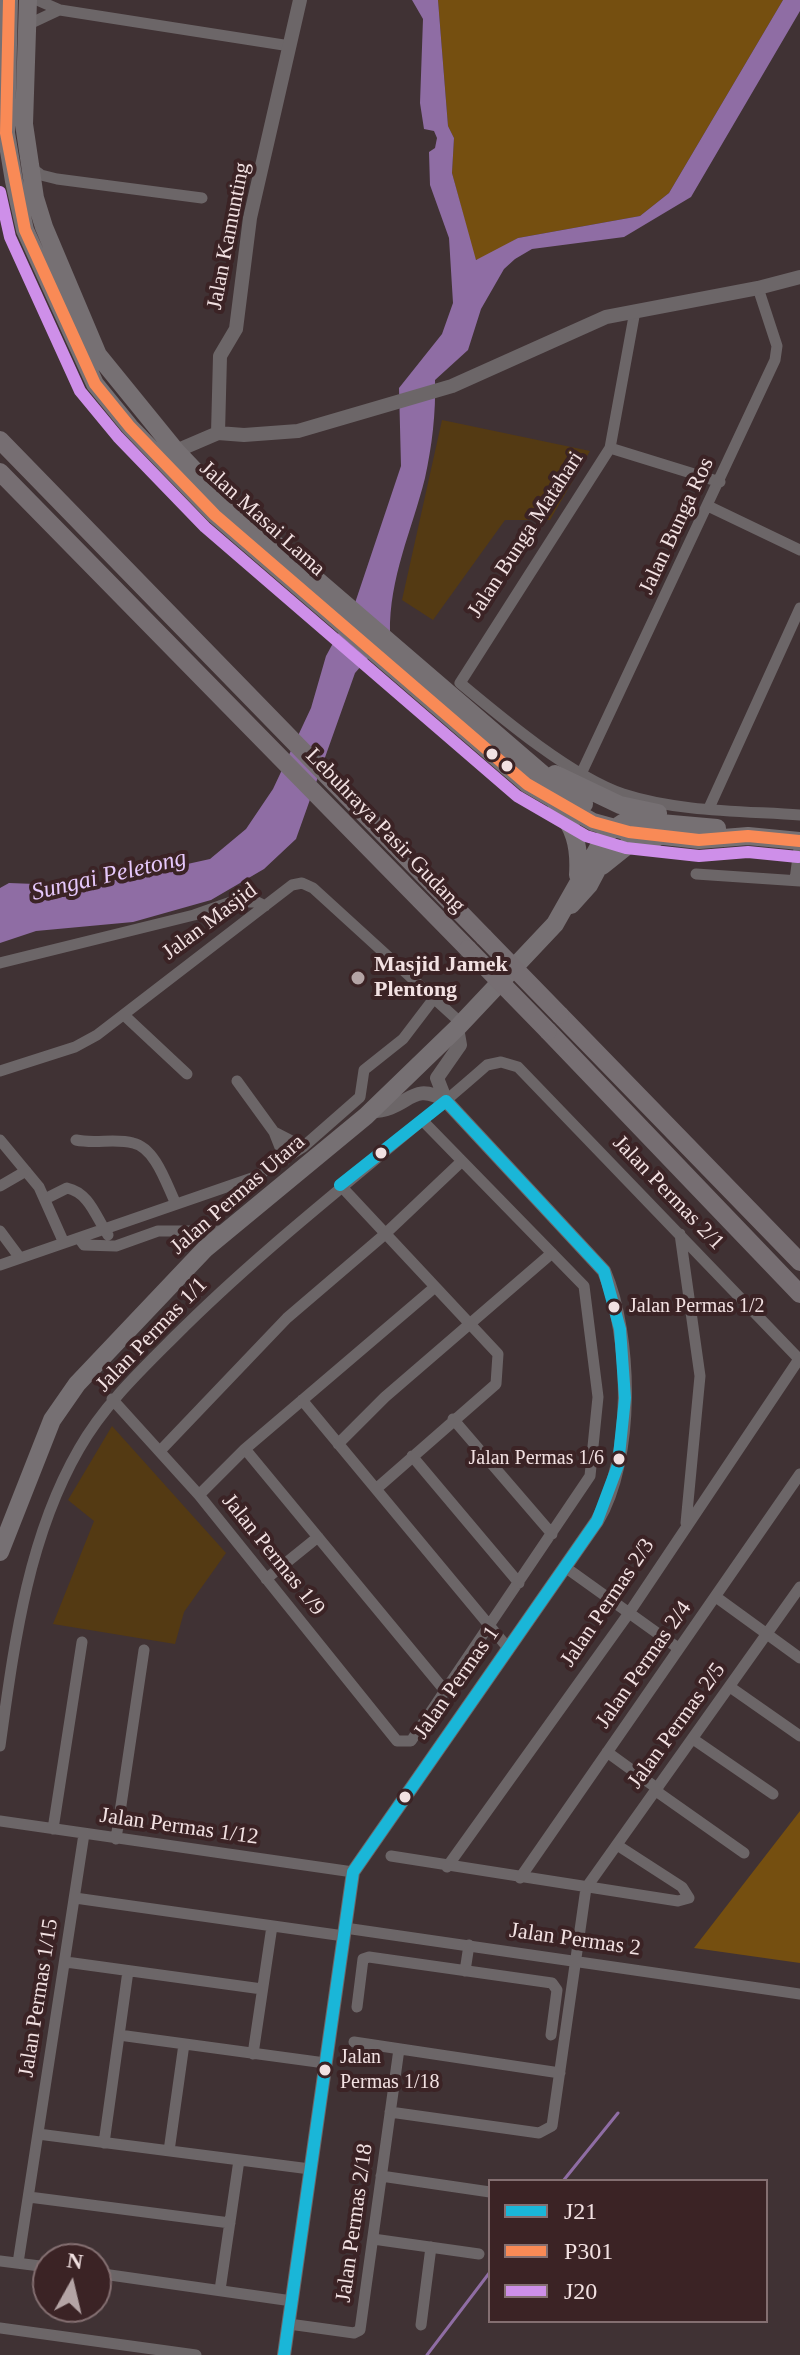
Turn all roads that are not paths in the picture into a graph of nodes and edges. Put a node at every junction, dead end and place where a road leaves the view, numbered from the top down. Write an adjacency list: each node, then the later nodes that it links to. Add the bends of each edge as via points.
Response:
1 (9, 0): 23 (main road, Jalan Masai Lama, via 6,133 14,181 35,255 95,384 215,515)
2 (28, 0): 6 (main road, Jalan Masai Lama)
3 (37, 0): 5 (street)
4 (300, 0): 7 (street, Jalan Kamunting)
5 (60, 10): 6 (street); 7 (street)
6 (27, 25): 8 (main road, Jalan Masai Lama, via 24,124)
7 (290, 46): 15 (street, Jalan Kamunting, via 250,218 236,329 220,356)
8 (29, 166): 9 (street); 10 (main road, Jalan Masai Lama)
9 (57, 179): 10 (street); 11 (street)
10 (35, 198): 18 (main road, Jalan Masai Lama, via 98,355)
11 (202, 198)
12 (800, 277): 13 (street)
13 (758, 288): 14 (street); 20 (street, Jalan Bunga Ros, via 777,346 775,360)
14 (635, 311): 15 (street, via 606,317 452,386 372,410 298,431); 17 (street, Jalan Bunga Matahari)
15 (218, 433): 18 (street)
16 (0, 440): 76 (highway, Lebuhraya Pasir Gudang, bridge)
17 (610, 448): 20 (street); 27 (street, Jalan Bunga Matahari, via 460,683)
18 (176, 451): 23 (main road, Jalan Masai Lama)
19 (0, 472): 79 (highway, Lebuhraya Pasir Gudang, bridge)
20 (720, 482): 21 (street, Jalan Bunga Ros)
21 (708, 506): 22 (street); 27 (street, Jalan Bunga Ros)
22 (800, 550)
23 (334, 604): 25 (main road, Jalan Masai Lama)
24 (800, 608): 29 (street)
25 (390, 653): 26 (main road, Jalan Masai Lama); 28 (main road, Jalan Masai Lama, via 527,784)
26 (522, 754): 31 (main road, Jalan Masai Lama); 32 (main road, via 613,802)
27 (581, 774): 29 (street, via 624,794)
28 (553, 799): 31 (main road, Jalan Masai Lama); 38 (main road, via 573,827)
29 (709, 808): 30 (street)
30 (800, 815)
31 (614, 828): 32 (main road, via 638,821); 34 (main road, Jalan Masai Lama); 36 (main road, Jalan Permas Utara); 38 (main road, Jalan Permas Utara)
32 (717, 828): 33 (main road)
33 (748, 836): 34 (main road, Jalan Masai Lama, via 718,841); 35 (main road, Jalan Masai Lama)
34 (675, 838): 36 (main road, via 627,846)
35 (800, 841): 39 (street)
36 (597, 871): 41 (main road, Jalan Permas Utara)
37 (696, 874): 39 (street)
38 (578, 878): 41 (main road, Jalan Permas Utara)
39 (798, 881)
40 (265, 906): 42 (street, via 231,902); 43 (street, Jalan Masjid, via 292,885 313,888); 44 (street, Jalan Masjid)
41 (563, 913): 45 (main road, Jalan Permas Utara)
42 (0, 963)
43 (435, 997): 45 (street, Jalan Masjid); 56 (street, via 403,1039 364,1070 360,1097)
44 (125, 1016): 47 (street, Jalan Masjid, via 75,1047); 48 (street)
45 (459, 1025): 50 (street, via 460,1045 437,1078); 51 (main road, Jalan Permas Utara)
46 (501, 1062): 50 (street, Jalan Permas 1/1, via 487,1065); 68 (street, Jalan Permas 2/1, via 518,1067)
47 (0, 1071)
48 (187, 1074)
49 (237, 1081): 53 (street)
50 (446, 1101): 51 (street, via 428,1091 391,1110); 52 (street, Jalan Permas 1/1); 96 (street, Jalan Permas 1, via 604,1271 610,1287 624,1388 618,1466 605,1507)
51 (371, 1111): 67 (main road, Jalan Permas Utara)
52 (422, 1120): 58 (street); 60 (street, Jalan Permas 1/1)
53 (274, 1132): 56 (street); 57 (street)
54 (0, 1140): 59 (street)
55 (76, 1140): 63 (street, via 133,1142 142,1147)
56 (303, 1147): 57 (street)
57 (285, 1160): 63 (street, via 229,1188)
58 (462, 1161): 69 (street); 74 (street)
59 (26, 1171): 61 (street); 62 (street)
60 (340, 1185): 69 (street); 82 (street, Jalan Permas 1/1, via 231,1280)
61 (0, 1186)
62 (45, 1199): 64 (street, via 71,1188 93,1207); 71 (street)
63 (176, 1204): 64 (street)
64 (104, 1230): 70 (street); 72 (street)
65 (0, 1231): 75 (street)
66 (158, 1231): 67 (street); 72 (street); 73 (street, via 188,1238)
67 (225, 1231): 73 (main road, Jalan Permas Utara)
68 (680, 1234): 81 (street, Jalan Permas 2/1); 92 (street, via 700,1376)
69 (384, 1235): 78 (street); 87 (street, via 287,1318)
70 (79, 1238): 71 (street); 72 (street, via 91,1248)
71 (64, 1243): 75 (street)
72 (116, 1246)
73 (205, 1249): 95 (main road, Jalan Permas Utara, via 128,1327 60,1408)
74 (552, 1253): 80 (street); 93 (street, via 584,1286 598,1397 590,1476)
75 (20, 1258): 77 (street)
76 (800, 1262)
77 (0, 1265)
78 (435, 1287): 80 (street); 83 (street)
79 (800, 1294)
80 (471, 1326): 84 (street, via 498,1354 496,1384); 85 (street)
81 (800, 1359): 92 (street, Jalan Permas 2/3)
82 (112, 1399): 87 (street, Jalan Permas 1/9); 113 (street, Jalan Permas 1/1, via 78,1450 47,1525 22,1606)
83 (302, 1400): 85 (street); 86 (street)
84 (453, 1419): 88 (street); 93 (street)
85 (338, 1444): 90 (street)
86 (245, 1449): 91 (street); 94 (street)
87 (160, 1451): 91 (street, Jalan Permas 1/9)
88 (412, 1456): 90 (street); 98 (street)
89 (800, 1474): 100 (street, Jalan Permas 2/4)
90 (376, 1489): 102 (street)
91 (199, 1495): 97 (street, Jalan Permas 1/9)
92 (686, 1524): 101 (street, Jalan Permas 2/3)
93 (552, 1534): 98 (street)
94 (318, 1537): 97 (street); 110 (street)
95 (0, 1552)
96 (565, 1567): 101 (street); 105 (street, Jalan Permas 1)
97 (266, 1579): 110 (street, Jalan Permas 1/9, via 397,1741 411,1741)
98 (519, 1583): 102 (street)
99 (800, 1587): 103 (street, Jalan Permas 2/5)
100 (716, 1597): 103 (street); 106 (street, Jalan Permas 2/4)
101 (629, 1613): 106 (street); 124 (street, Jalan Permas 2/3)
102 (489, 1626): 105 (street); 110 (street)
103 (767, 1635): 108 (street); 109 (street, Jalan Permas 2/5)
104 (82, 1642): 118 (street)
105 (508, 1648): 125 (street, Jalan Permas 1)
106 (678, 1648): 114 (street, Jalan Permas 2/4)
107 (144, 1650): 120 (street)
108 (800, 1658)
109 (730, 1687): 111 (street); 112 (street, Jalan Permas 2/5)
110 (446, 1692)
111 (800, 1736)
112 (693, 1739): 115 (street, Jalan Permas 2/5); 116 (street)
113 (0, 1746)
114 (607, 1752): 115 (street); 126 (street, Jalan Permas 2/4)
115 (657, 1790): 121 (street, Jalan Permas 2/5); 122 (street)
116 (773, 1794)
117 (0, 1821): 118 (street, Jalan Permas 1/12)
118 (53, 1829): 119 (street, Jalan Permas 1/12)
119 (84, 1834): 120 (street, Jalan Permas 1/12); 128 (street, Jalan Permas 1/15)
120 (116, 1839): 125 (street, Jalan Permas 1/12)
121 (617, 1845): 127 (street, Jalan Permas 2/5); 127 (street, via 682,1887 689,1898 678,1901)
122 (744, 1853)
123 (391, 1856): 124 (street)
124 (447, 1867): 126 (street)
125 (353, 1872): 130 (street, Jalan Permas 1)
126 (520, 1878): 127 (street)
127 (586, 1888): 132 (street)
128 (75, 1898): 129 (street, Jalan Permas 2); 133 (street, Jalan Permas 1/15)
129 (272, 1926): 130 (street, Jalan Permas 2); 136 (street)
130 (344, 1932): 131 (street, Jalan Permas 2); 145 (street, Jalan Permas 1)
131 (469, 1945): 132 (street, Jalan Permas 2); 135 (street)
132 (576, 1960): 137 (street, Jalan Permas 2); 146 (street)
133 (66, 1962): 134 (street); 148 (street, Jalan Permas 1/15)
134 (128, 1971): 136 (street); 139 (street)
135 (465, 1971): 138 (street, via 365,1957); 140 (street, via 552,1983 557,1990)
136 (262, 1989): 144 (street)
137 (800, 1994)
138 (357, 2007)
139 (119, 2035): 142 (street); 149 (street)
140 (551, 2035)
141 (354, 2042): 143 (street)
142 (184, 2044): 144 (street); 150 (street)
143 (399, 2049): 146 (street); 147 (street, Jalan Permas 2/18)
144 (253, 2054): 145 (street)
145 (325, 2063): 152 (street, Jalan Permas 1)
146 (560, 2073): 147 (street, via 547,2132)
147 (390, 2112): 153 (street, Jalan Permas 2/18)
148 (38, 2134): 149 (street); 155 (street, Jalan Permas 1/15)
149 (104, 2143): 150 (street)
150 (169, 2151): 151 (street)
151 (239, 2160): 152 (street); 156 (street)
152 (310, 2169): 165 (street, Jalan Permas 1)
153 (381, 2176): 154 (street); 157 (street, Jalan Permas 2/18)
154 (488, 2192)
155 (29, 2197): 156 (street); 161 (street, Jalan Permas 1/15)
156 (230, 2223): 164 (street)
157 (373, 2239): 158 (street); 166 (street, Jalan Permas 2/18, via 360,2330)
158 (431, 2247): 159 (street); 167 (street)
159 (479, 2254)
160 (0, 2261): 161 (street)
161 (18, 2263): 162 (street)
162 (32, 2265)
163 (112, 2275): 164 (street)
164 (220, 2290): 165 (street)
165 (292, 2301): 166 (street, Jalan Permas 1)
166 (289, 2324): 171 (street, Jalan Permas 1)
167 (421, 2325)
168 (0, 2328): 169 (street)
169 (138, 2351): 170 (street)
170 (196, 2355)
171 (284, 2355)

